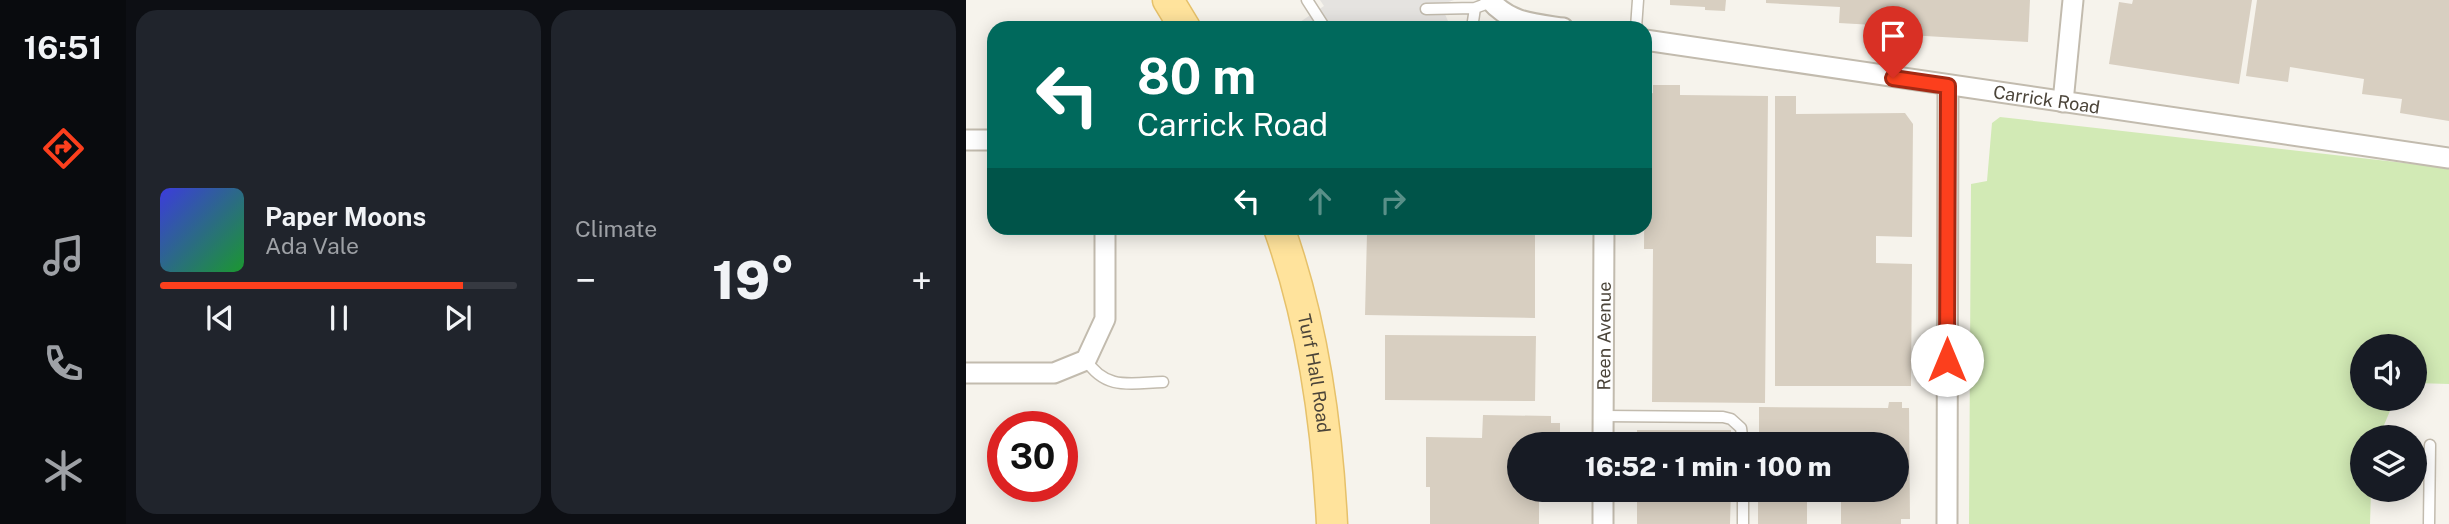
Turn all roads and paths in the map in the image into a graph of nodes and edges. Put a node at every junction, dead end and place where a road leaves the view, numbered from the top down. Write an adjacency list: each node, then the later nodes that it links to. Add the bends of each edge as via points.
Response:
1 (1168, 0): 7 (main road)
2 (1307, 0): 8 (lane)
3 (1638, 0): 11 (lane)
4 (2073, 0): 14 (street)
5 (1486, 3): 6 (lane); 9 (lane); 10 (street)
6 (1426, 9)
7 (1181, 21)
8 (1320, 21)
9 (1476, 21)
10 (1527, 21)
11 (1636, 21)
12 (1652, 41): 13 (street, Carrick Road)
13 (1948, 86): 14 (street, Carrick Road); 33 (street)
14 (2063, 102): 17 (street, Carrick Road)
15 (966, 141): 16 (street)
16 (987, 141)
17 (2449, 158)
18 (1105, 235): 21 (street, via 1105,319)
19 (1281, 235): 30 (main road, Turf Hall Road, via 1314,357)
20 (1604, 235): 24 (street, Reen Avenue)
21 (1086, 360): 22 (street, via 1054,373); 23 (lane, via 1103,379)
22 (966, 373)
23 (1163, 382)
24 (1603, 416): 25 (street, Reen Avenue); 26 (lane, via 1723,417)
25 (1603, 432)
26 (1742, 432)
27 (2430, 445): 34 (lane)
28 (1603, 502): 31 (street)
29 (1743, 502): 32 (lane)
30 (1332, 524)
31 (1603, 524)
32 (1743, 524)
33 (1947, 524)
34 (2428, 524)

